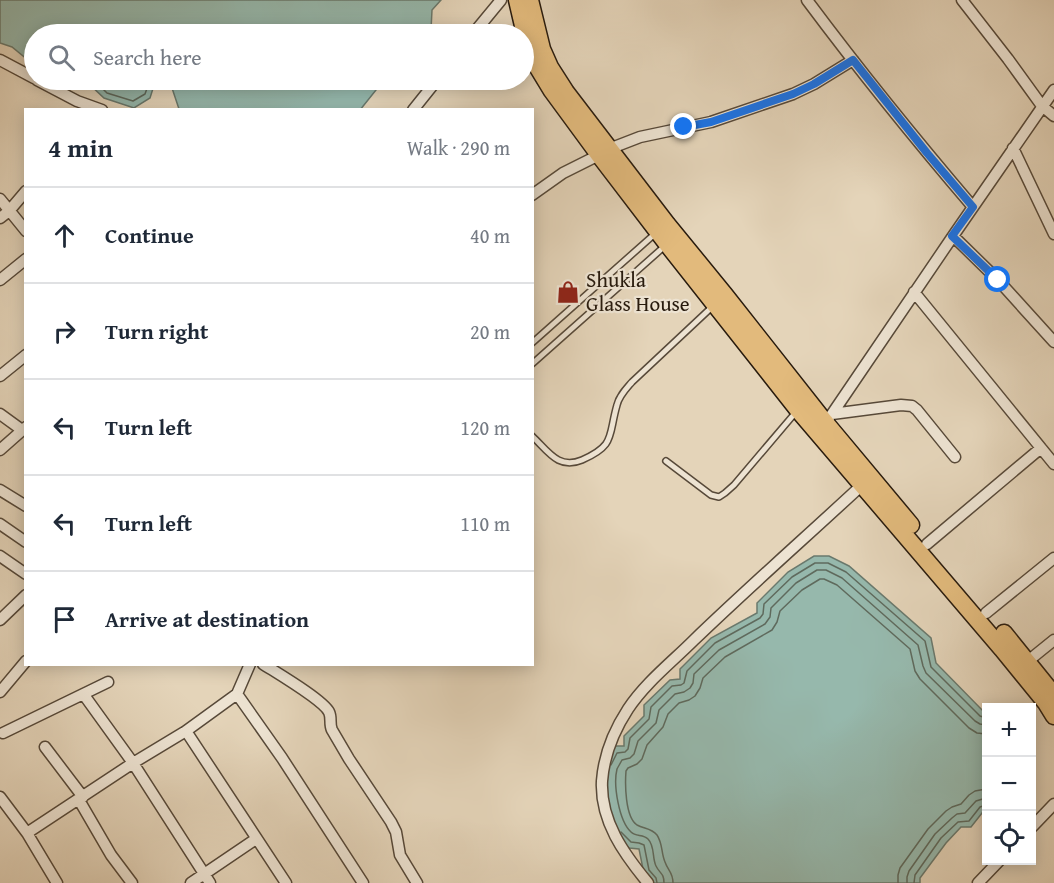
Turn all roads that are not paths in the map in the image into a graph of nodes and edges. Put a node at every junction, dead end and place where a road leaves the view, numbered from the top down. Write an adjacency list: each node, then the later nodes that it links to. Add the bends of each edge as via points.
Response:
1 (501, 0): 6 (street)
2 (518, 0): 7 (main road)
3 (530, 0): 21 (main road, via 550,66)
4 (807, 0): 10 (street)
5 (962, 0): 16 (street)
6 (481, 24)
7 (523, 24)
8 (0, 60): 11 (street)
9 (534, 60): 21 (main road, via 552,91)
10 (853, 60): 21 (street, via 793,94 711,122 632,139); 25 (street)
11 (24, 73)
12 (52, 90): 15 (street)
13 (429, 90): 18 (street)
14 (1054, 90): 16 (street)
15 (75, 105): 17 (street)
16 (1042, 106): 19 (street); 20 (street)
17 (91, 108)
18 (415, 108)
19 (1054, 116)
20 (1013, 148): 25 (street); 29 (street)
21 (604, 152): 23 (street); 28 (main road)
22 (24, 193): 26 (street)
23 (534, 194)
24 (0, 199): 26 (street)
25 (973, 207): 30 (street)
26 (4, 214): 27 (street)
27 (24, 229)
28 (667, 234): 34 (main road); 35 (lane); 38 (lane)
29 (1054, 234)
30 (952, 236): 33 (street); 36 (street)
31 (24, 261): 32 (street)
32 (0, 280)
33 (914, 292): 42 (street); 45 (street)
34 (720, 300): 40 (main road); 42 (main road); 44 (lane, via 627,388 617,404 611,435 597,453 566,463 552,456)
35 (534, 341)
36 (1054, 342)
37 (24, 357): 39 (street)
38 (534, 362)
39 (0, 376)
40 (798, 410): 42 (main road); 48 (lane, via 719,497)
41 (0, 414): 43 (street)
42 (824, 422): 47 (street, via 912,406); 50 (main road); 55 (main road)
43 (24, 429): 46 (street)
44 (534, 438)
45 (1041, 448): 49 (street); 55 (street)
46 (0, 450)
47 (955, 457)
48 (666, 461)
49 (1054, 464)
50 (862, 485): 72 (main road); 93 (street, via 651,682 628,709 609,743 602,783 605,813 618,843)
51 (0, 490): 52 (street)
52 (24, 505)
53 (0, 524): 54 (street)
54 (24, 541)
55 (927, 544): 60 (main road)
56 (0, 556): 58 (street)
57 (1054, 558): 60 (street)
58 (24, 573)
59 (24, 597): 61 (street)
60 (986, 613): 63 (main road)
61 (0, 620)
62 (1054, 640): 63 (street)
63 (1028, 662): 71 (main road)
64 (24, 663): 68 (street)
65 (249, 666): 70 (street)
66 (266, 666): 92 (street, via 330,713 330,726 391,822 400,855)
67 (108, 682): 69 (street)
68 (0, 692)
69 (84, 694): 74 (street); 76 (street)
70 (237, 694): 73 (street); 91 (street)
71 (1054, 695)
72 (1054, 716)
73 (186, 730): 76 (street); 82 (street)
74 (3, 733)
75 (45, 747): 78 (street)
76 (134, 763): 78 (street); 85 (street)
77 (0, 797): 81 (street)
78 (81, 799): 81 (street); 88 (street, via 111,855)
79 (1054, 804): 80 (street)
80 (1036, 823)
81 (27, 833): 84 (street)
82 (256, 839): 85 (street); 90 (street)
83 (995, 865): 94 (street)
84 (48, 871): 86 (street); 87 (street)
85 (207, 879): 89 (street)
86 (42, 883)
87 (57, 883)
88 (132, 883)
89 (191, 883)
90 (286, 883)
91 (363, 883)
92 (417, 883)
93 (648, 883)
94 (978, 883)

